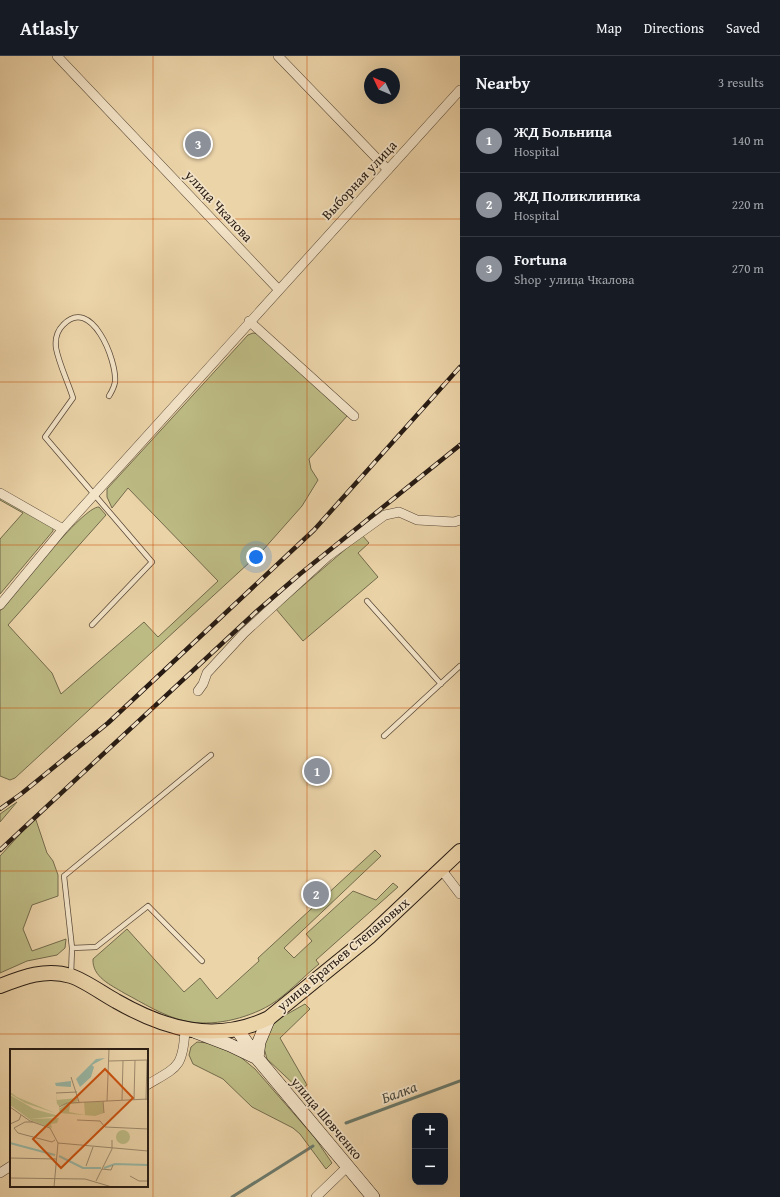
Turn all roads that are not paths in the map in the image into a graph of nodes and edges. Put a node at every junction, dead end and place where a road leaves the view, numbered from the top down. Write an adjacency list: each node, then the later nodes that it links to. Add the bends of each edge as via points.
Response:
1 (58, 56): 5 (street, улица Чкалова)
2 (278, 56): 4 (street)
3 (460, 90): 4 (street, Выборная улица)
4 (388, 170): 5 (street, Выборная улица)
5 (278, 289): 6 (street, Выборная улица)
6 (249, 321): 8 (street); 10 (street, Выборная улица)
7 (109, 396): 10 (lane, via 114,388 114,371 112,360 97,328 85,318 71,318 57,333 56,348 73,398 45,437)
8 (354, 416)
9 (0, 493): 12 (street)
10 (95, 493): 12 (street, Выборная улица); 15 (lane, via 152,562)
11 (460, 520): 18 (street, via 417,520 396,512 385,515 328,556 244,633 207,673)
12 (63, 529): 14 (street, Выборная улица)
13 (367, 601): 17 (lane)
14 (0, 605)
15 (92, 624)
16 (460, 666): 17 (lane)
17 (441, 684): 19 (lane)
18 (198, 691)
19 (384, 736)
20 (211, 754): 24 (lane, via 64,876)
21 (460, 851): 22 (main road, улица Братьев Степановых)
22 (441, 868): 23 (street); 28 (main road, улица Братьев Степановых, via 370,936)
23 (460, 894)
24 (72, 948): 25 (lane, via 96,947 148,906); 26 (lane)
25 (202, 961)
26 (71, 976): 27 (main road, via 42,972); 30 (main road, улица Братьев Степановых, via 136,1013)
27 (0, 986)
28 (268, 1018): 29 (main road, улица Братьев Степановых); 31 (main road)
29 (237, 1029): 30 (main road, улица Братьев Степановых, via 215,1032); 31 (main road, улица Шевченко)
30 (188, 1030): 31 (main road, улица Шевченко, via 230,1044); 32 (street, via 184,1050 176,1067)
31 (257, 1058): 34 (main road, улица Шевченко)
32 (148, 1084)
33 (10, 1167): 35 (street)
34 (347, 1167): 36 (street); 37 (main road, улица Шевченко)
35 (0, 1173)
36 (316, 1197)
37 (373, 1197)

